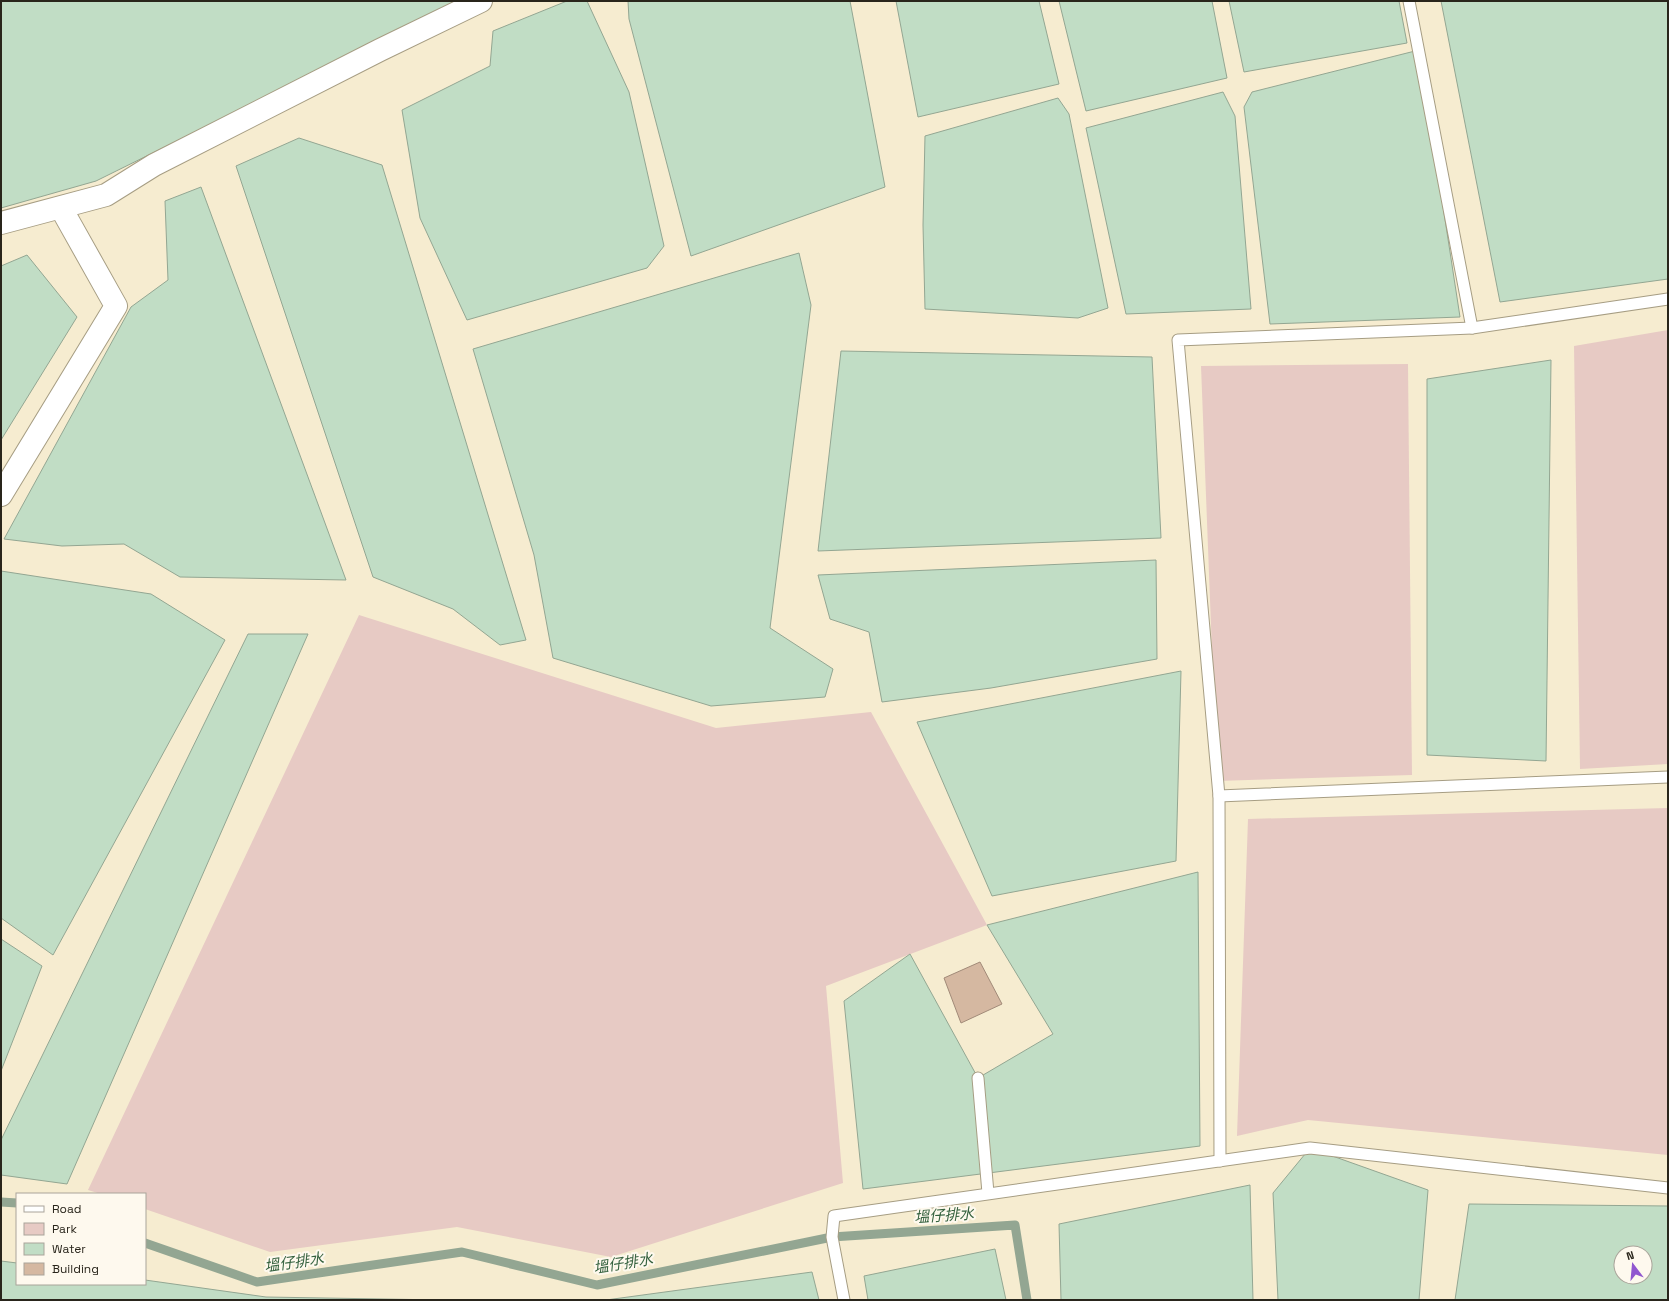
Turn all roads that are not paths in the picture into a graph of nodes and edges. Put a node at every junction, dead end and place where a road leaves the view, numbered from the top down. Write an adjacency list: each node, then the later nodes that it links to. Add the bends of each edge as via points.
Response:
1 (481, 1): 3 (street, via 154,164 106,195)
2 (1409, 1): 6 (lane)
3 (61, 208): 4 (street); 7 (street, via 116,306)
4 (1, 223)
5 (1668, 299): 6 (lane)
6 (1472, 328): 9 (lane, via 1178,340)
7 (1, 495)
8 (1668, 777): 9 (lane)
9 (1219, 796): 11 (lane)
10 (978, 1078): 13 (lane)
11 (1220, 1161): 12 (lane, via 1310,1148); 13 (lane)
12 (1668, 1188)
13 (988, 1193): 14 (lane, via 834,1216 832,1237)
14 (844, 1300)

